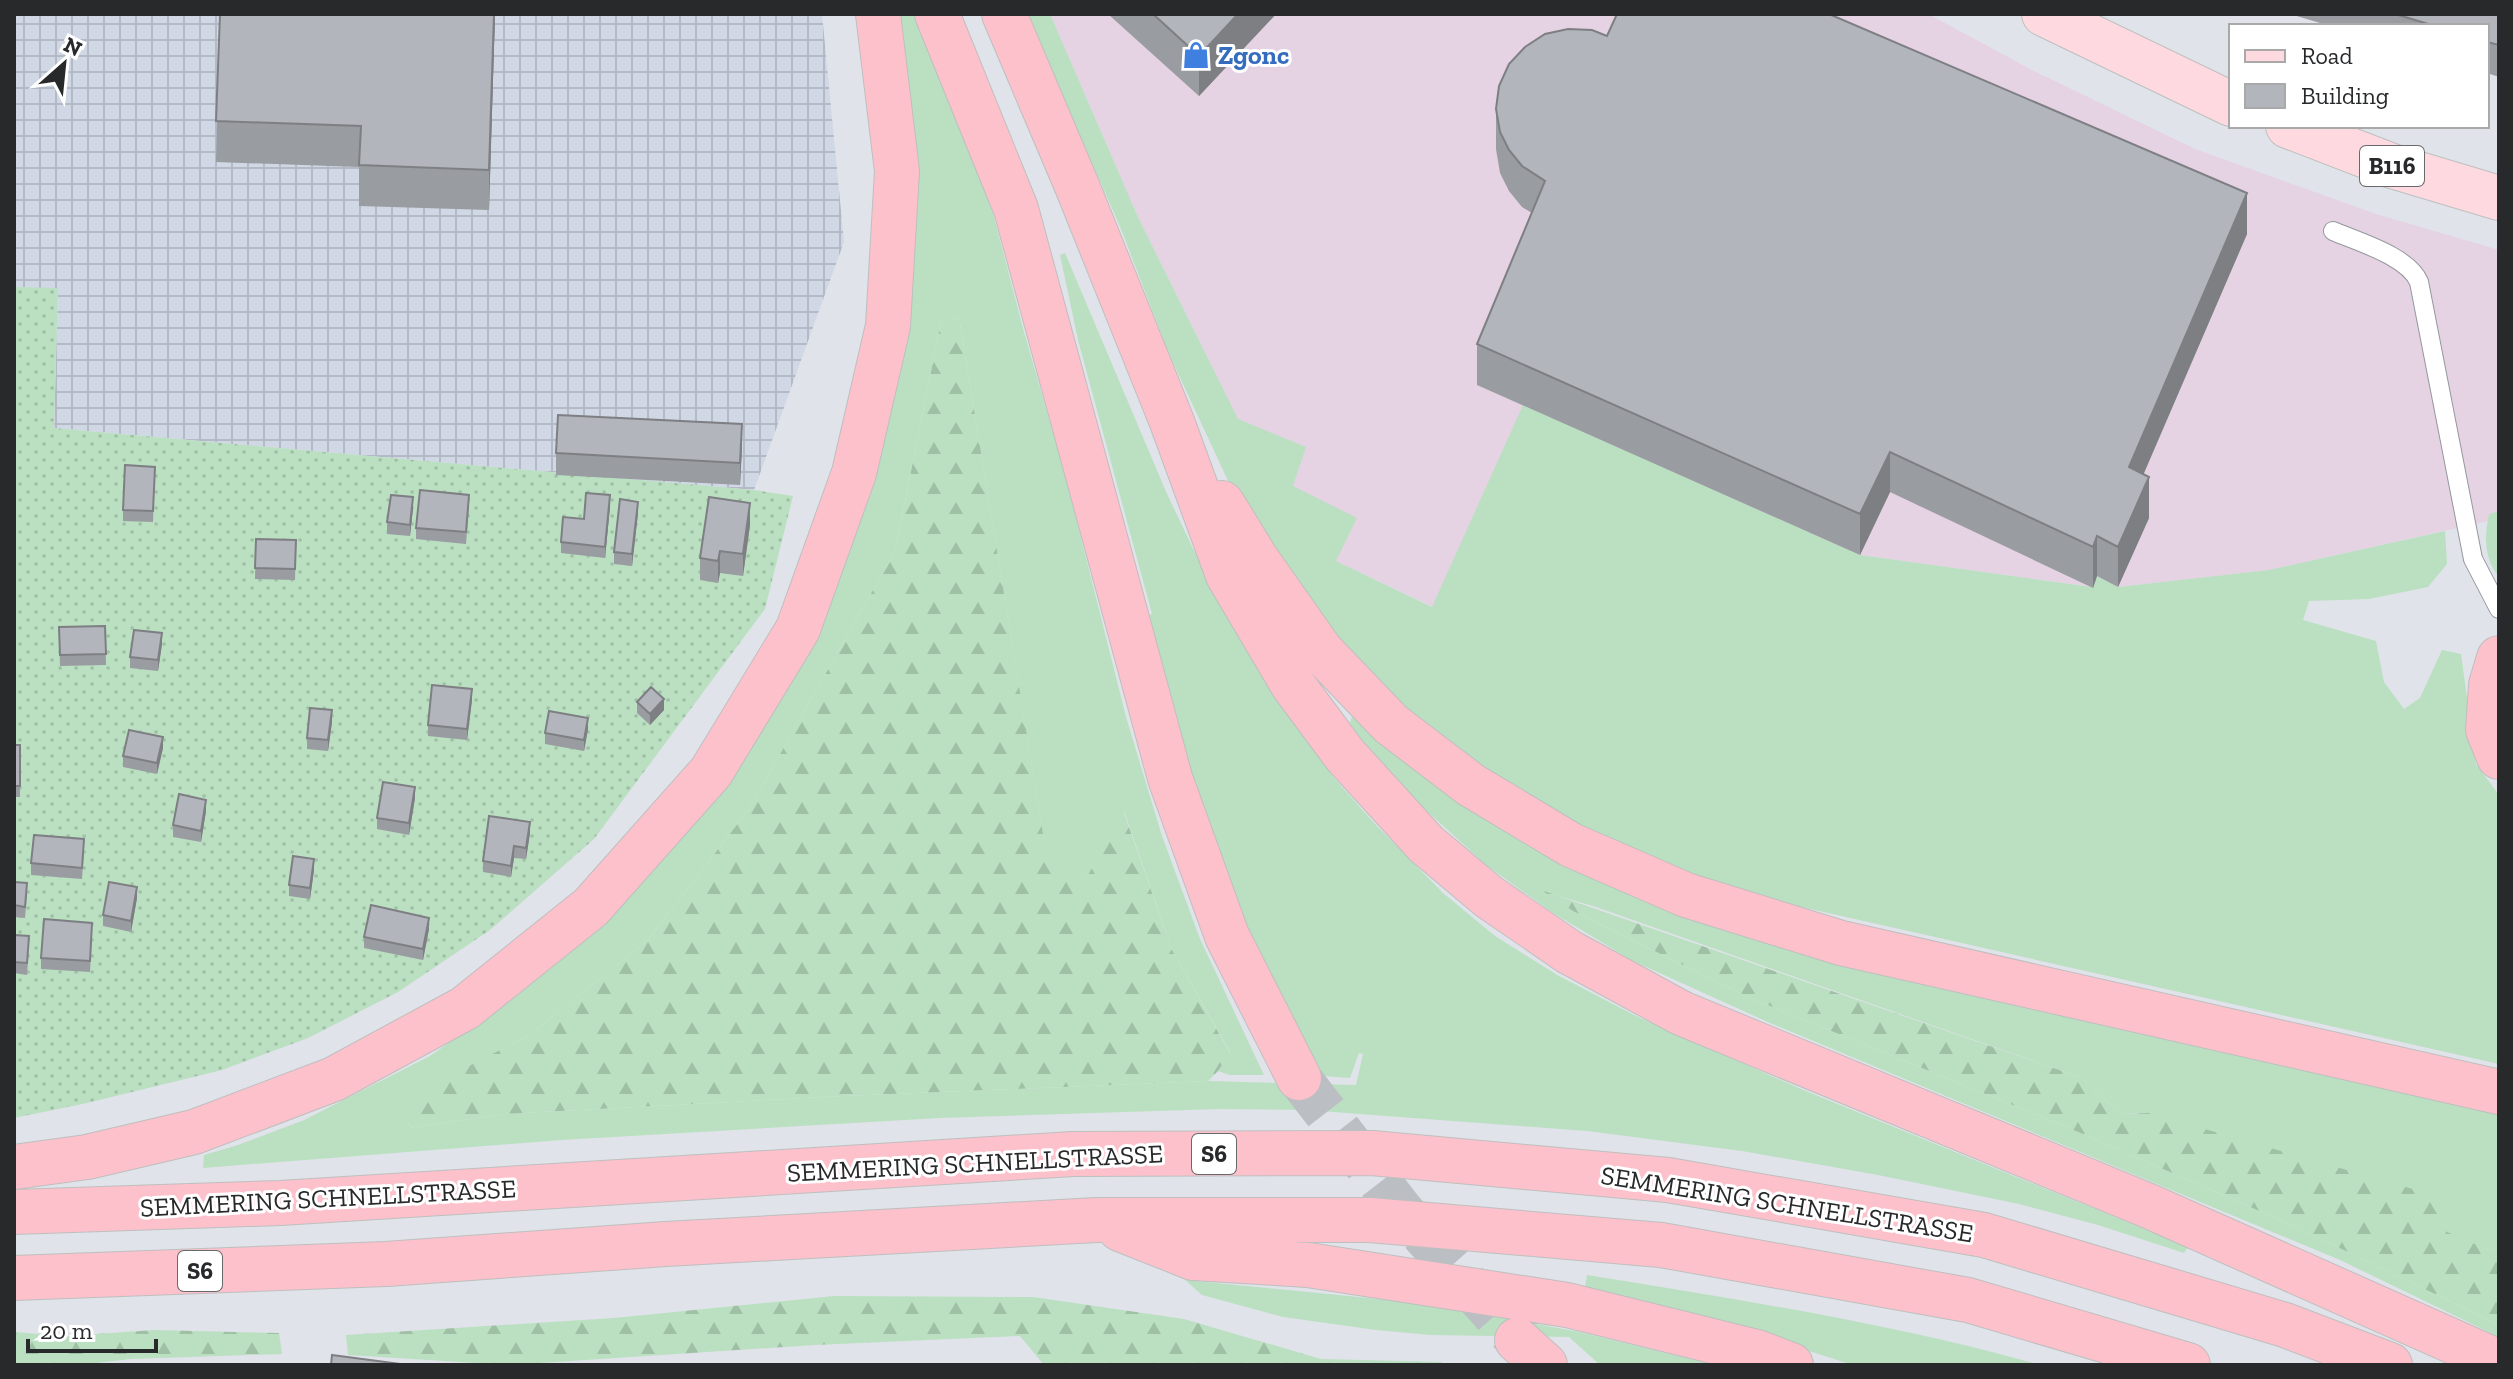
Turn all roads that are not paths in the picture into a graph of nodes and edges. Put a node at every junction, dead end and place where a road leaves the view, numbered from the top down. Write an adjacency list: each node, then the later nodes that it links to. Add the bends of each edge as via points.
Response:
1 (878, 14): 15 (highway, via 897,171 888,326 854,473 798,629 711,772 591,907 465,1008 334,1079 194,1132 87,1157)
2 (937, 14): 13 (highway, via 1016,209 1170,778 1227,936)
3 (1004, 14): 9 (highway)
4 (2044, 14): 5 (main road)
5 (2229, 103)
6 (2293, 128): 7 (main road, B116, via 2392,166)
7 (2499, 198)
8 (2333, 231): 10 (lane, via 2403,262 2419,282 2473,559)
9 (1172, 422): 14 (highway, via 1257,560 1321,651 1391,724 1471,785 1571,845 1686,895 1841,943); 19 (highway, via 1228,575 1293,685 1345,755 1426,844 1489,897 1569,952 1681,1013 2151,1207)
10 (2499, 609)
11 (2499, 658): 12 (highway, via 2488,730)
12 (2499, 757)
13 (1299, 1078)
14 (2499, 1092)
15 (14, 1167)
16 (14, 1212): 22 (highway, SEMMERING SCHNELLSTRASSE / S6, via 280,1203 1073,1154 1372,1153 1668,1180 1984,1235 2285,1325)
17 (1096, 1220): 18 (highway, S6, via 386,1264); 20 (highway, via 1193,1258 1308,1265 1567,1305); 21 (highway, S6, via 1370,1220 1661,1245 1968,1300)
18 (14, 1278)
19 (2499, 1362)
20 (1791, 1365)
21 (2188, 1365)
22 (2390, 1365)

